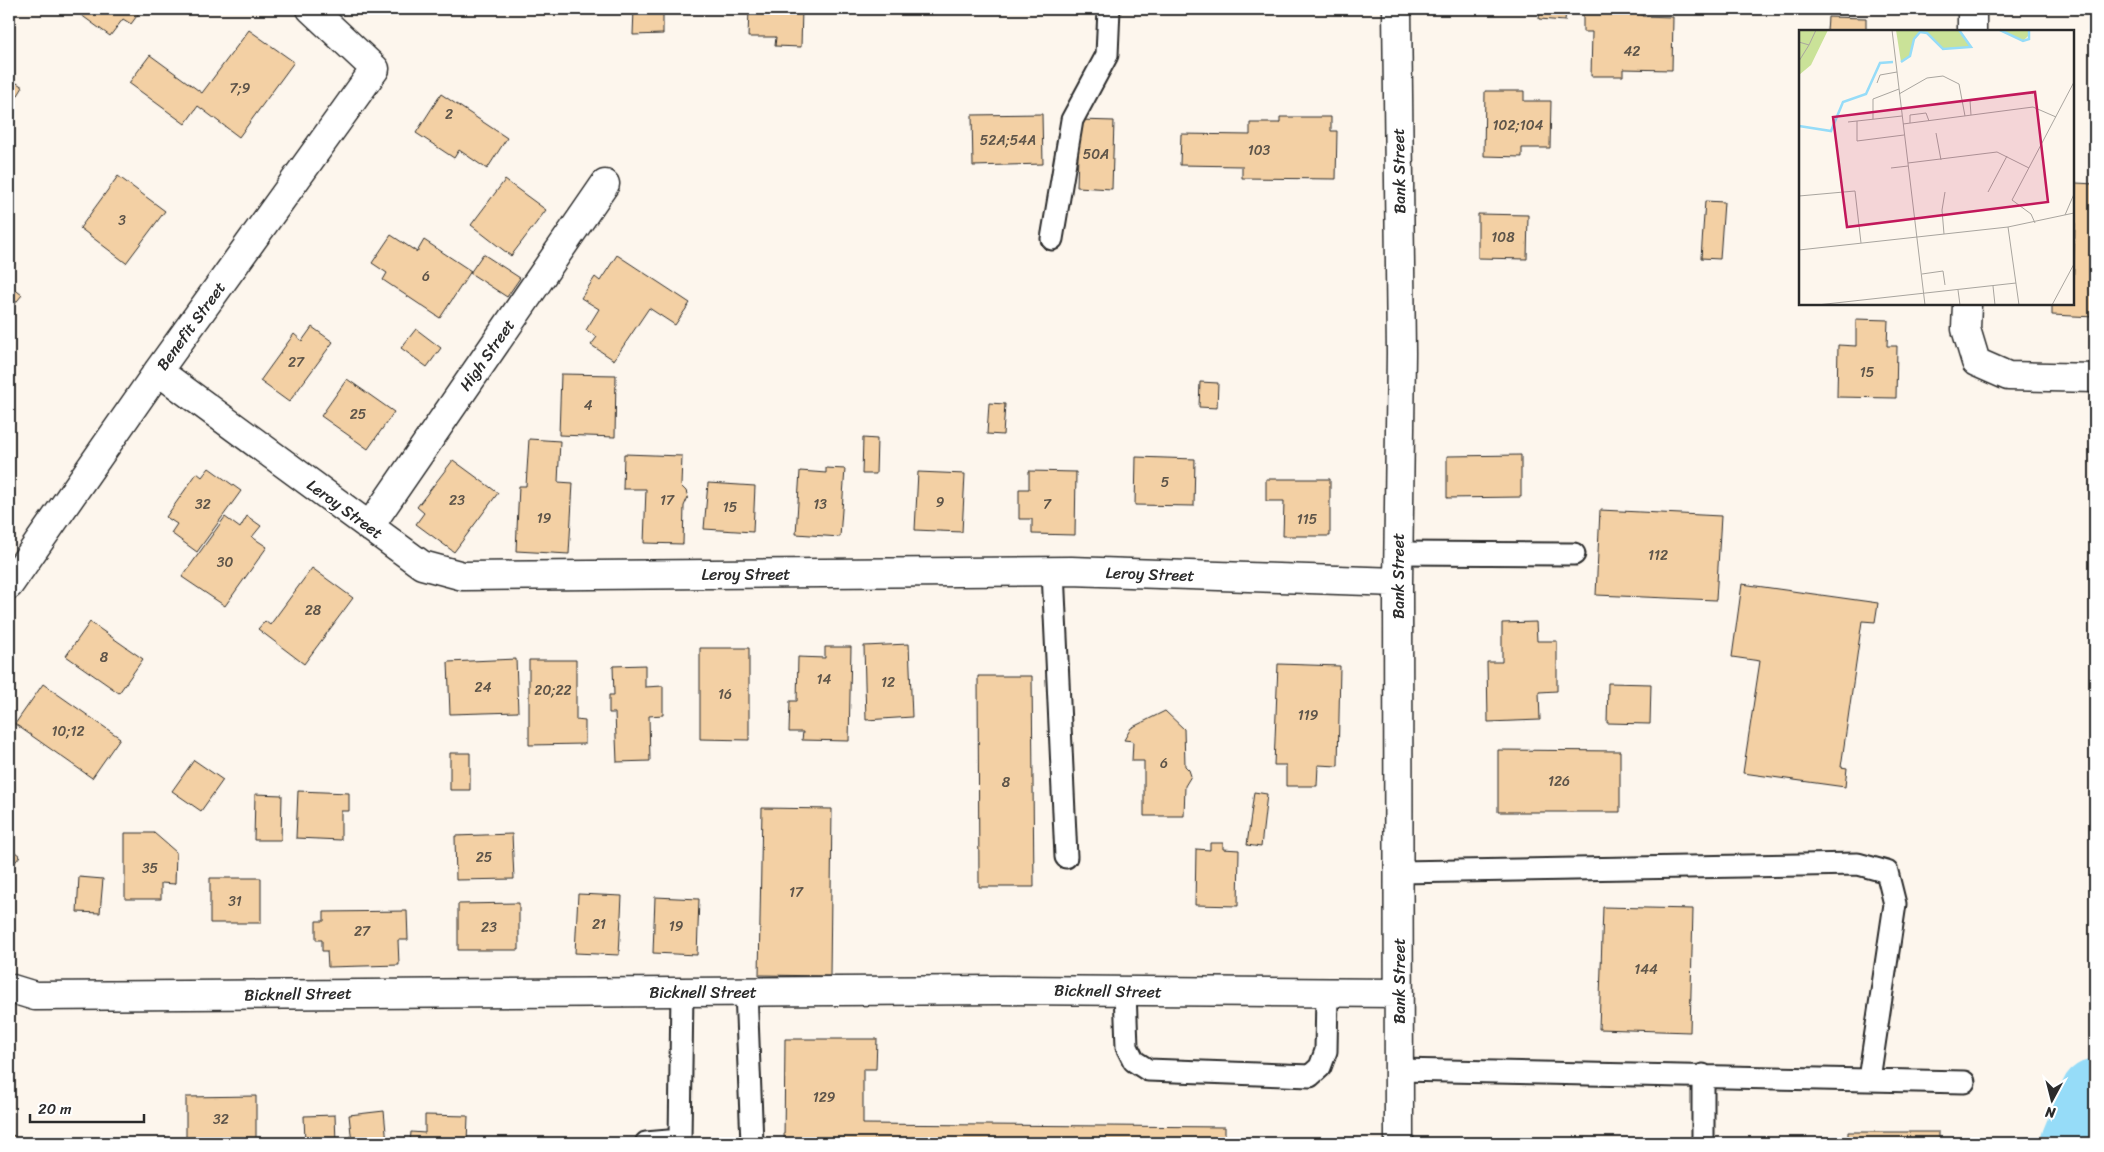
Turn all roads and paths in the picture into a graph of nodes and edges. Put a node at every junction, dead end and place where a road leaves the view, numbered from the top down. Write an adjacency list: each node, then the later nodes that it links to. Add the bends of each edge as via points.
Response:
1 (311, 9): 9 (street, Benefit Street, via 375,69)
2 (1109, 9): 7 (lane, via 1107,54 1072,120)
3 (1397, 9): 12 (street, Bank Street, via 1401,353)
4 (1972, 9): 5 (street)
5 (1972, 30)
6 (605, 184): 11 (street, High Street)
7 (1052, 239)
8 (1967, 305): 10 (street, via 1966,329 1976,362 2008,376)
9 (158, 372): 11 (street, Leroy Street); 16 (street, Benefit Street)
10 (2095, 378)
11 (369, 527): 14 (street, Leroy Street, via 422,565 463,576)
12 (1398, 553): 13 (lane); 15 (street, Bank Street)
13 (1574, 554)
14 (1053, 571): 15 (street, Leroy Street); 17 (lane)
15 (1398, 582): 18 (street, Bank Street)
16 (9, 585)
17 (1066, 857)
18 (1399, 872): 24 (street, Bank Street); 27 (lane, via 1858,864 1888,872 1894,904)
19 (9, 988): 22 (street, Bicknell Street, via 35,996)
20 (746, 991): 21 (street, Bicknell Street); 22 (street, Bicknell Street); 30 (lane)
21 (1125, 991): 23 (street, Bicknell Street); 23 (lane, via 1127,1047 1134,1061 1148,1070 1310,1076 1320,1067 1326,1051)
22 (682, 992): 29 (lane, via 680,1140)
23 (1327, 992): 24 (street, Bicknell Street)
24 (1399, 993): 25 (street, Bank Street)
25 (1399, 1070): 26 (lane); 31 (street, Bank Street)
26 (1703, 1075): 27 (lane); 32 (lane)
27 (1869, 1079): 28 (lane)
28 (1964, 1082)
29 (646, 1143)
30 (752, 1143)
31 (1399, 1143)
32 (1703, 1143)

